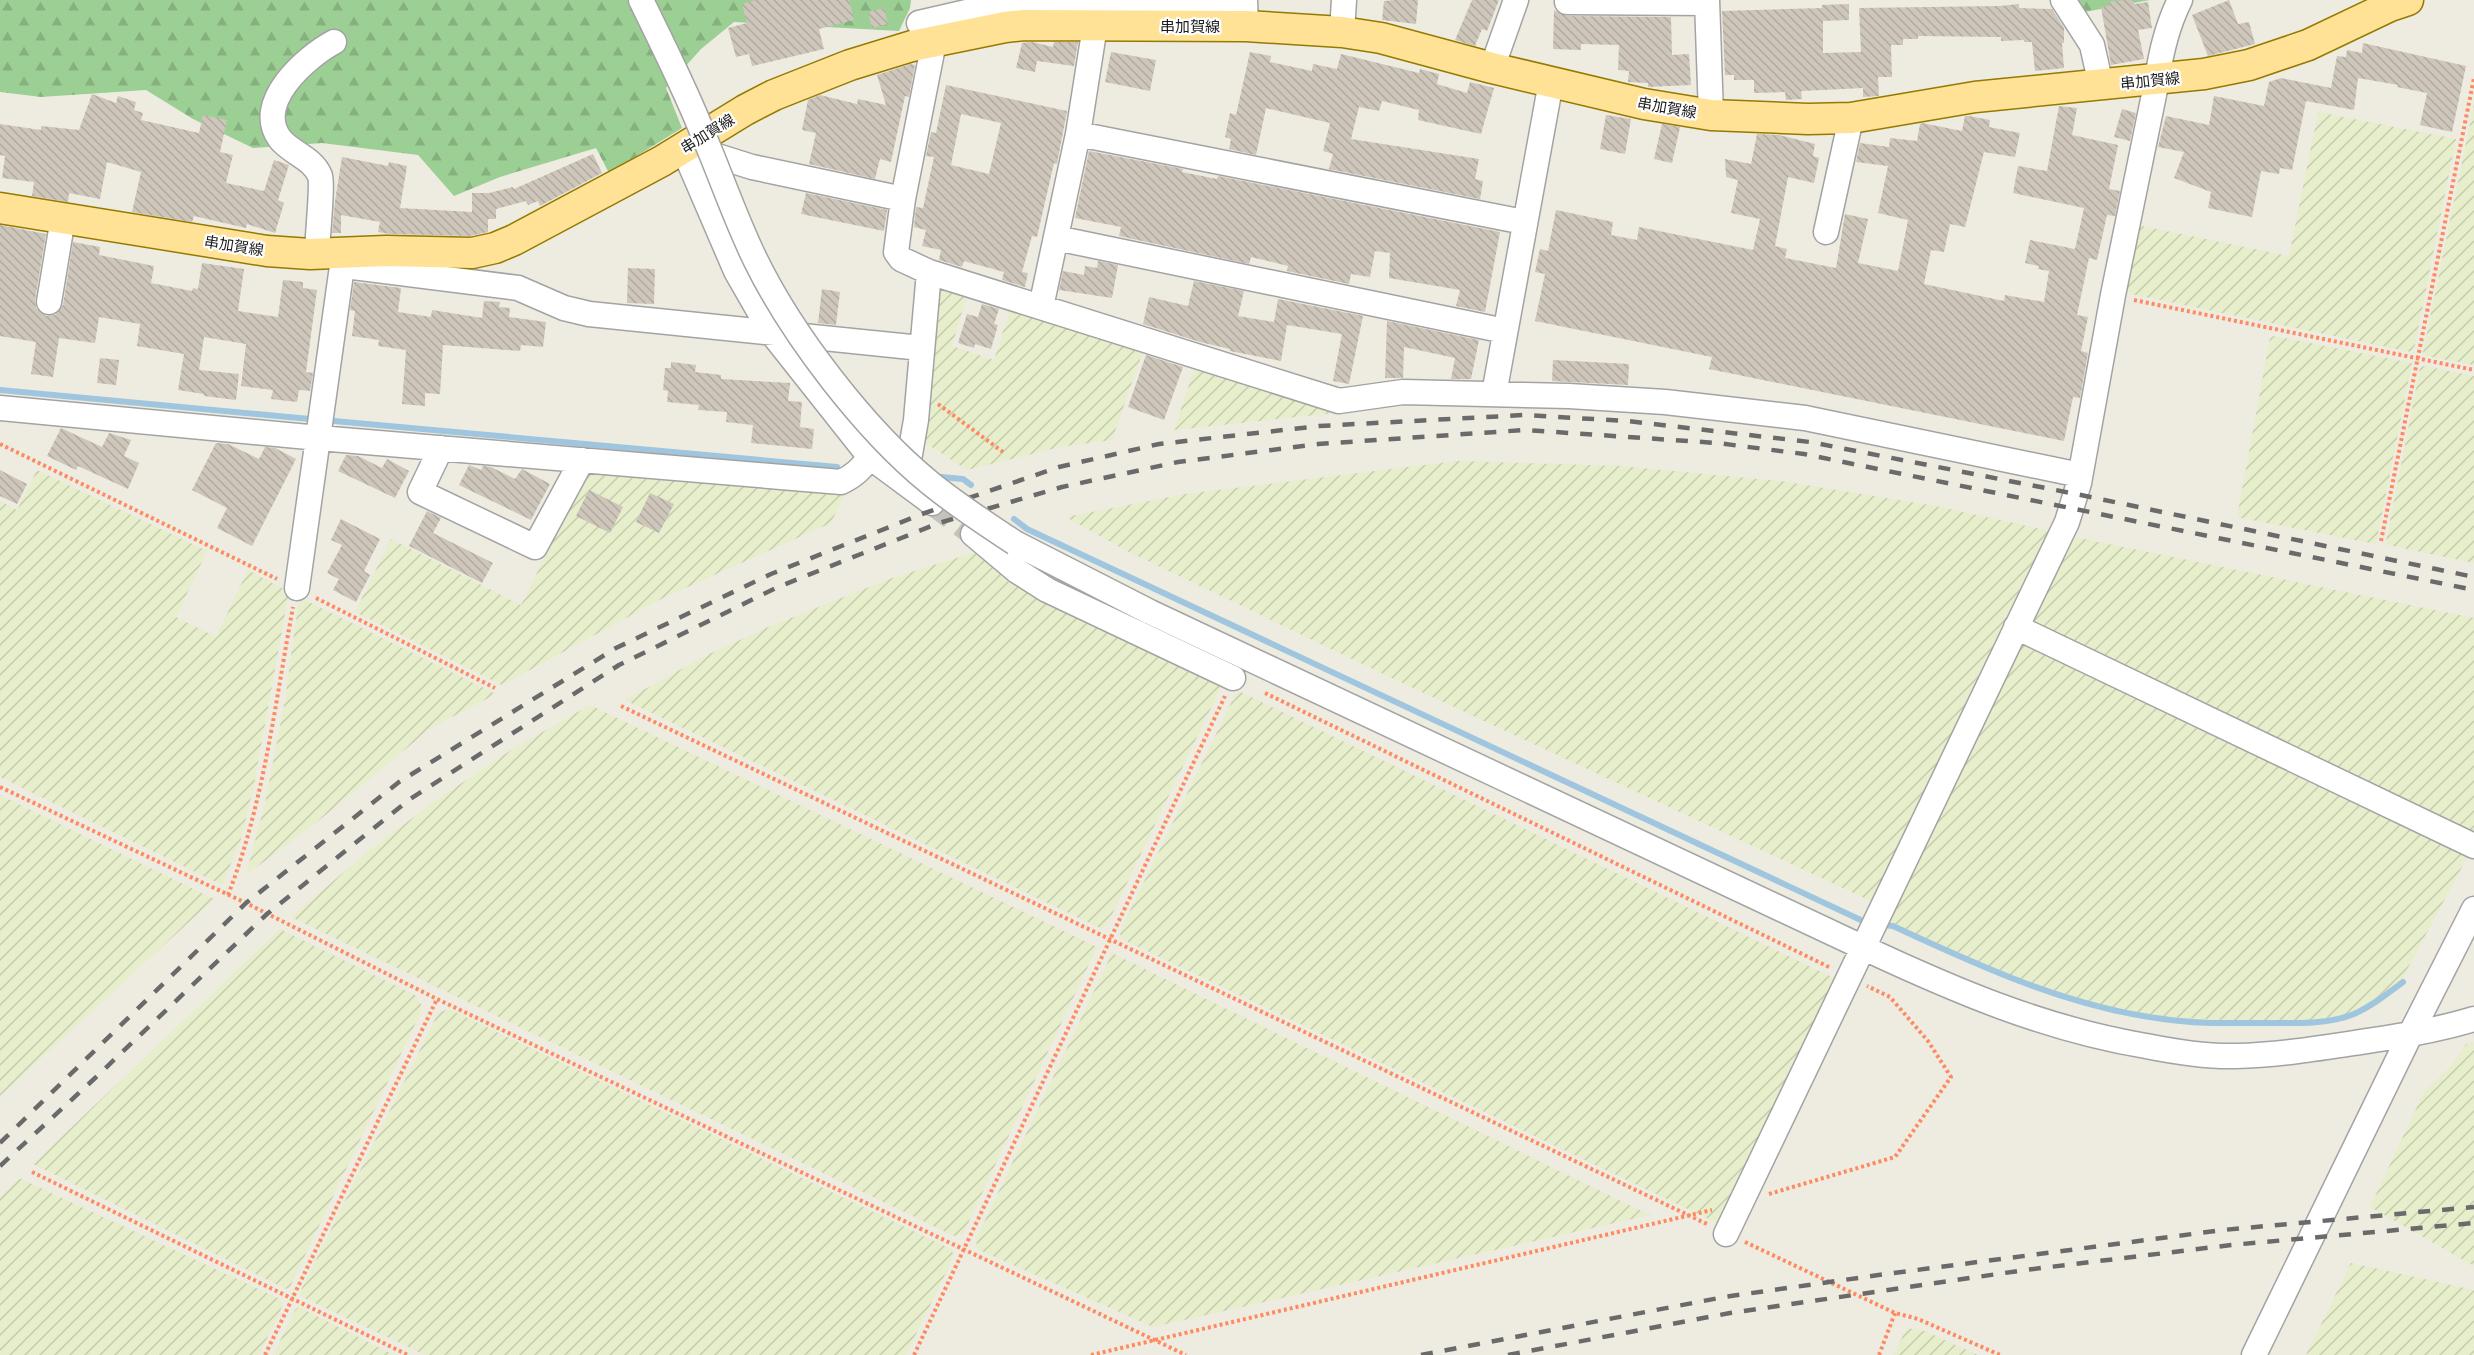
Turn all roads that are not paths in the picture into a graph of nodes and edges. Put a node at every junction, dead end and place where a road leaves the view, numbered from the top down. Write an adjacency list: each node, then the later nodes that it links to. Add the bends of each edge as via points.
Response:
1 (641, 0): 51 (street, bridge, via 703,133 756,262 816,358 873,427 928,482 1015,543 1160,617)
2 (925, 0): 13 (street)
3 (1344, 0): 12 (street)
4 (1516, 0): 15 (street)
5 (2063, 0): 18 (street, via 2092,45)
6 (2180, 0): 16 (street, via 2165,34)
7 (2408, 0): 16 (main road, 串加賀線, via 2308,45 2248,65)
8 (1707, 1): 9 (street); 19 (street)
9 (1567, 2)
10 (1095, 26): 11 (main road, 串加賀線); 13 (main road, 串加賀線, via 1024,25); 21 (street)
11 (1246, 26): 12 (main road, 串加賀線); 13 (street, via 1245,1 1044,0 1000,4)
12 (1342, 32): 15 (main road, 串加賀線, via 1381,38)
13 (922, 37): 22 (main road, 串加賀線, via 774,95); 23 (street)
14 (334, 42): 29 (street, via 303,63 278,95 273,126 281,139 312,164 321,177)
15 (1492, 68): 17 (main road, 串加賀線)
16 (2157, 80): 18 (main road, 串加賀線); 42 (street)
17 (1551, 82): 19 (main road, 串加賀線); 26 (street)
18 (2101, 85): 20 (main road, 串加賀線, via 1975,97)
19 (1711, 115): 20 (main road, 串加賀線)
20 (1851, 118): 27 (street)
21 (1078, 134): 26 (street); 28 (street)
22 (686, 147): 23 (street, via 752,167); 29 (main road, 串加賀線, via 495,248 456,254); 34 (street, via 736,271)
23 (903, 200): 30 (street, via 896,252 901,259)
24 (0, 208): 25 (main road, 串加賀線)
25 (63, 218): 29 (main road, 串加賀線, via 267,251); 31 (street)
26 (1524, 222): 33 (street)
27 (1826, 232)
28 (1056, 238): 32 (street); 33 (street)
29 (334, 255): 34 (street, via 353,267 518,288 589,314); 38 (street)
30 (929, 272): 32 (street); 35 (street)
31 (50, 302)
32 (1041, 307): 36 (street, via 1339,401 1403,392)
33 (1505, 331): 36 (street)
34 (771, 332): 35 (street); 40 (street)
35 (921, 348): 43 (street, via 916,420)
36 (1494, 394): 42 (street, via 1665,402 1805,418)
37 (0, 408): 38 (street)
38 (319, 438): 39 (street); 46 (street)
39 (441, 448): 41 (street); 41 (street, via 420,492 536,547)
40 (870, 457): 41 (street, via 860,471 841,482); 43 (street)
41 (582, 460)
42 (2080, 475): 47 (street, via 2067,522)
43 (905, 483): 44 (street)
44 (932, 502)
45 (973, 534): 48 (street, via 1047,590)
46 (297, 588)
47 (2016, 627): 49 (street); 51 (street)
48 (1233, 678)
49 (2474, 846)
50 (2474, 909): 53 (street)
51 (1864, 948): 53 (street, via 1946,986 2049,1024 2180,1052 2235,1056 2292,1053); 54 (street)
52 (2474, 1019): 53 (street)
53 (2410, 1035): 55 (street)
54 (1726, 1234)
55 (2254, 1355)

